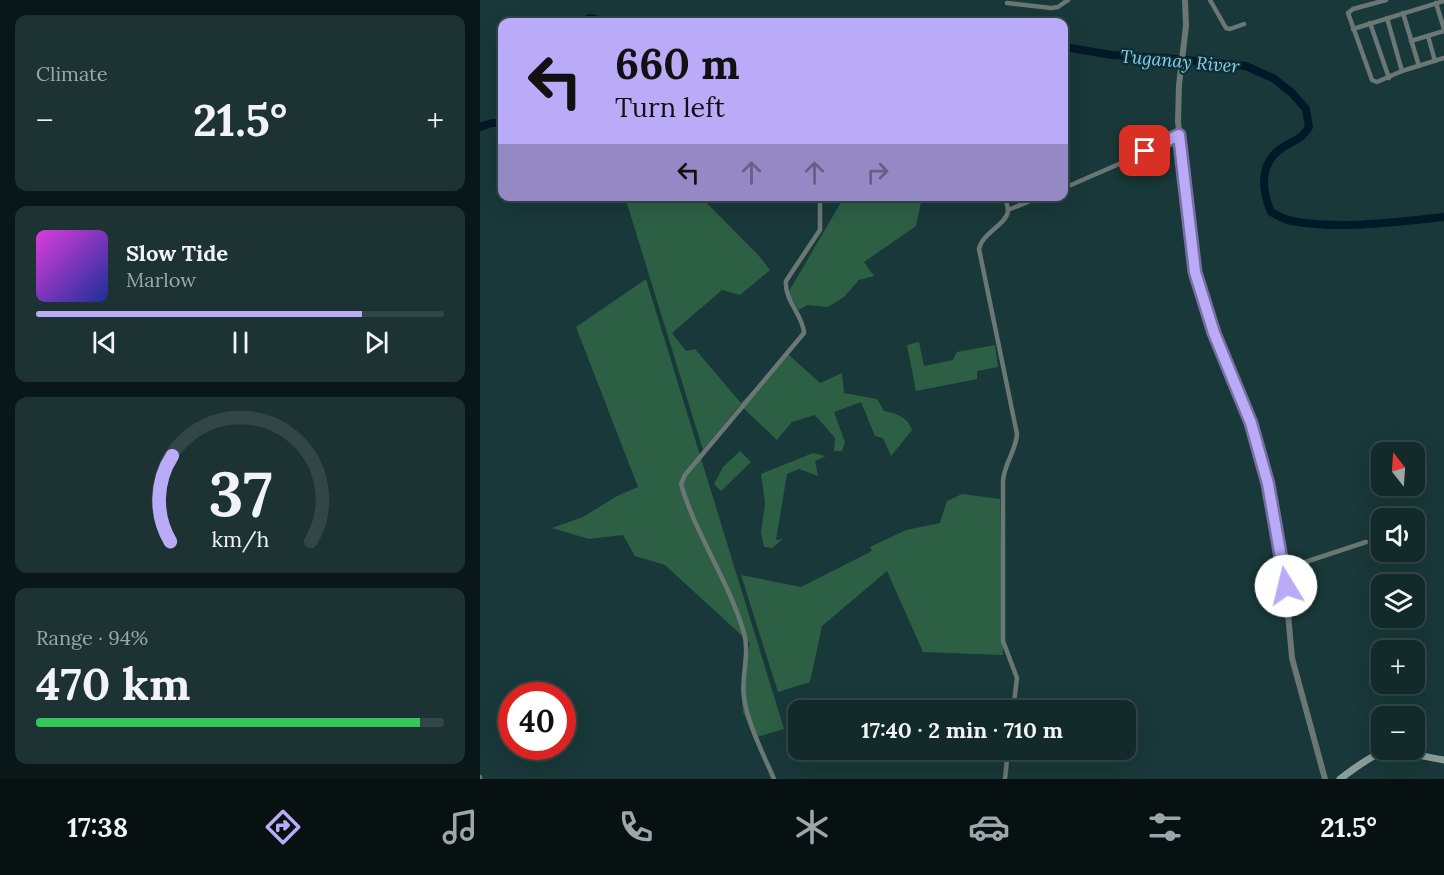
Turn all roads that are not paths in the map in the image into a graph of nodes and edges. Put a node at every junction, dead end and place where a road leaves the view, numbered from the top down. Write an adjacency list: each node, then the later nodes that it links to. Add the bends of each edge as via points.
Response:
1 (1068, 0): 6 (street, via 1051,8)
2 (1185, 0): 21 (street)
3 (1210, 0): 11 (street, via 1228,29)
4 (1386, 0): 12 (street, via 1349,11)
5 (1444, 0): 7 (street)
6 (1007, 3)
7 (1436, 3): 8 (street); 13 (street)
8 (1403, 13): 9 (street); 15 (street)
9 (1387, 18): 10 (street); 19 (street)
10 (1370, 23): 12 (street); 20 (street)
11 (1244, 24)
12 (1353, 29): 20 (street, via 1372,80)
13 (1444, 30): 14 (street)
14 (1428, 36): 15 (street); 17 (street)
15 (1411, 41): 18 (street)
16 (1444, 58): 17 (street)
17 (1435, 61): 18 (street)
18 (1419, 66): 19 (street)
19 (1402, 71): 20 (street)
20 (1389, 78)
21 (1179, 135): 22 (street); 28 (street, via 1197,281 1248,413 1268,484)
22 (1068, 186)
23 (820, 201): 32 (street, via 820,230 786,281 804,333 681,484 745,636 742,682 748,718)
24 (1006, 201): 26 (street)
25 (1030, 201): 26 (street)
26 (1008, 210): 29 (street, via 984,237 979,249 1017,434 1003,481 1003,641 1017,678)
27 (1366, 542): 28 (street)
28 (1284, 569): 34 (street, via 1292,658)
29 (1014, 700)
30 (1444, 759): 35 (main road, via 1388,751 1369,757)
31 (1007, 760): 33 (street)
32 (774, 779)
33 (1005, 779)
34 (1325, 779)
35 (1340, 779)

